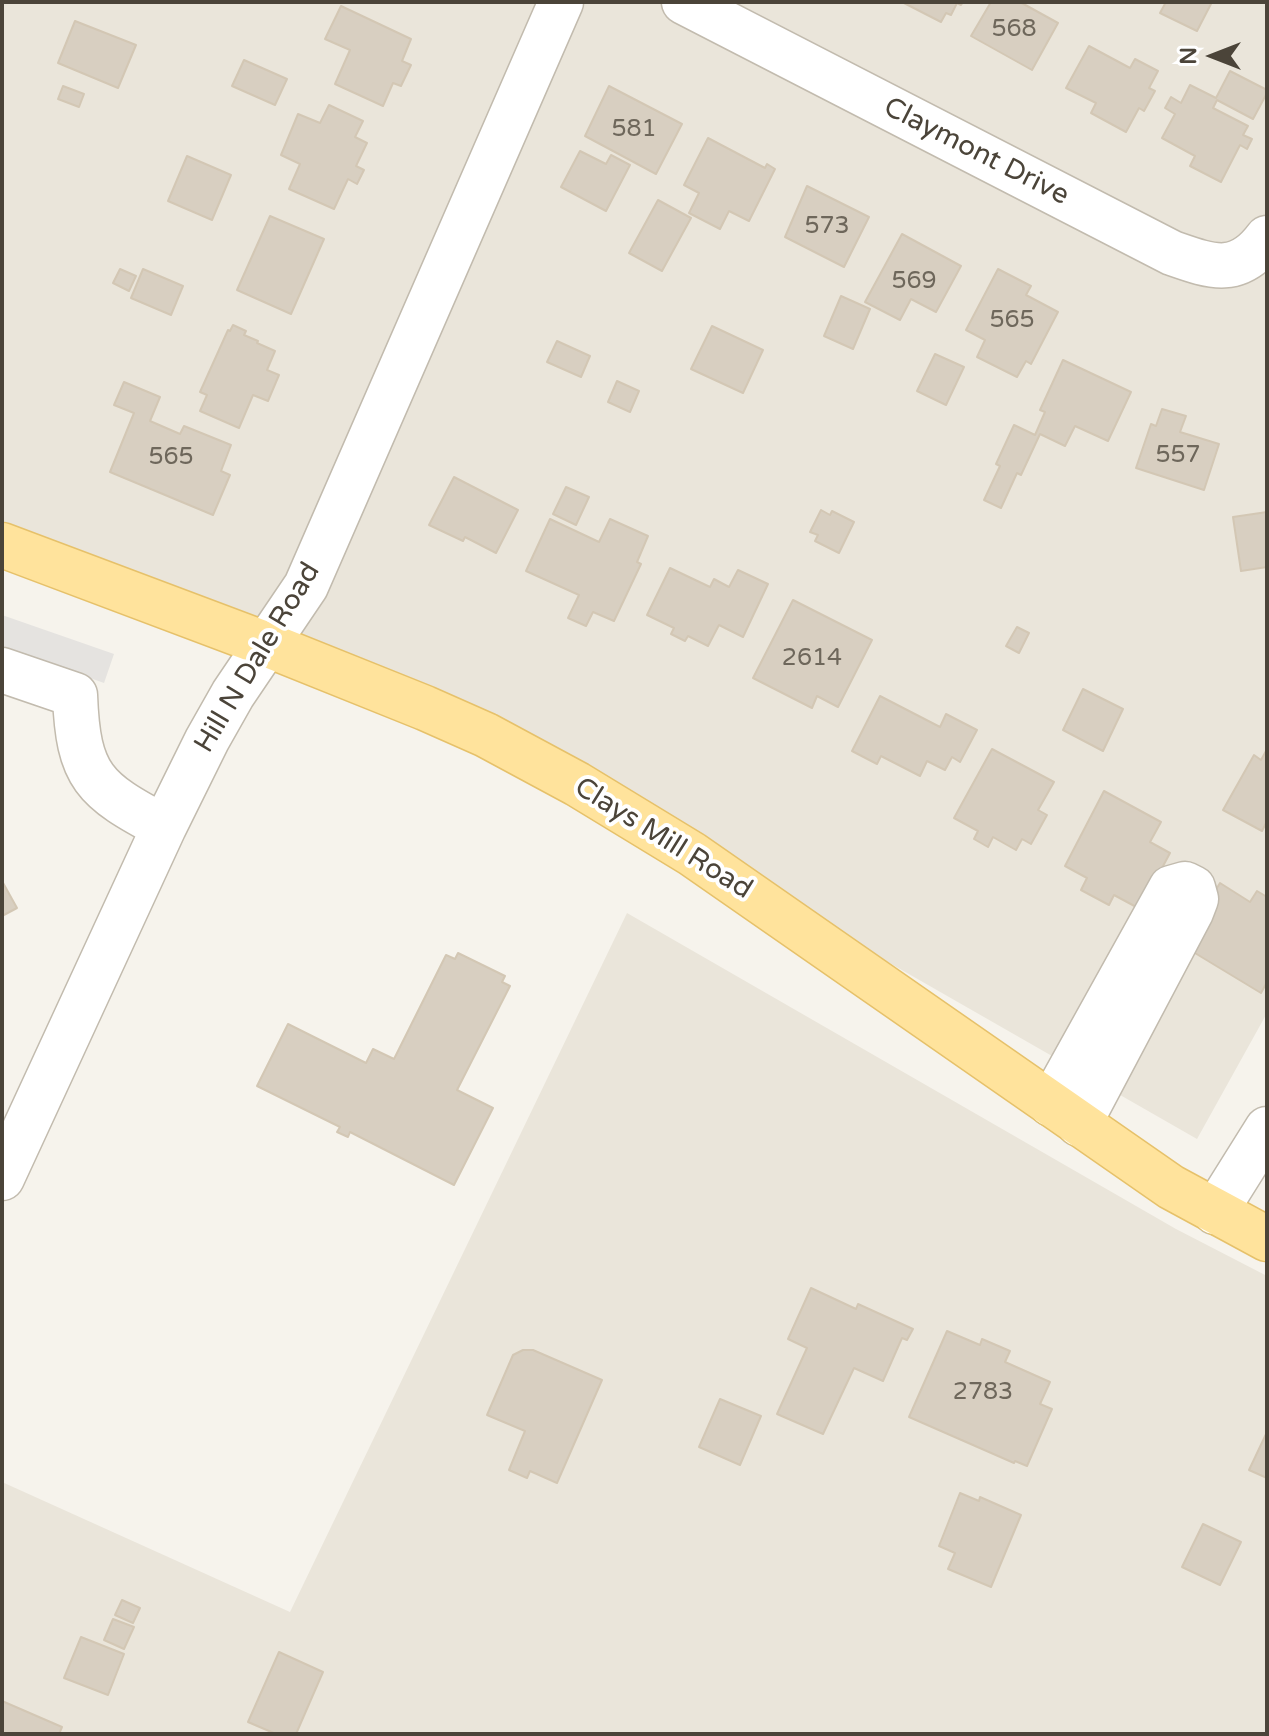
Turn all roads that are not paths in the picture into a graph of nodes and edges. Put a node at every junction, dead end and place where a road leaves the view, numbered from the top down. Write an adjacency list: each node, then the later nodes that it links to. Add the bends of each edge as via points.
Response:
1 (561, 2): 5 (street, Hill N Dale Road, via 306,586)
2 (684, 2): 3 (street, Claymont Drive, via 1172,253 1223,267 1238,264)
3 (1267, 238)
4 (2, 545): 5 (main road, Clays Mill Road)
5 (268, 645): 7 (street, Hill N Dale Road, via 233,694); 10 (main road, Clays Mill Road, via 486,735 577,784 692,854 1159,1179)
6 (2, 670): 7 (street, via 75,695 76,734 88,772 117,802)
7 (164, 827): 9 (street, Hill N Dale Road)
8 (1267, 1129): 10 (street)
9 (2, 1178)
10 (1215, 1212): 11 (main road, Clays Mill Road)
11 (1267, 1239)

